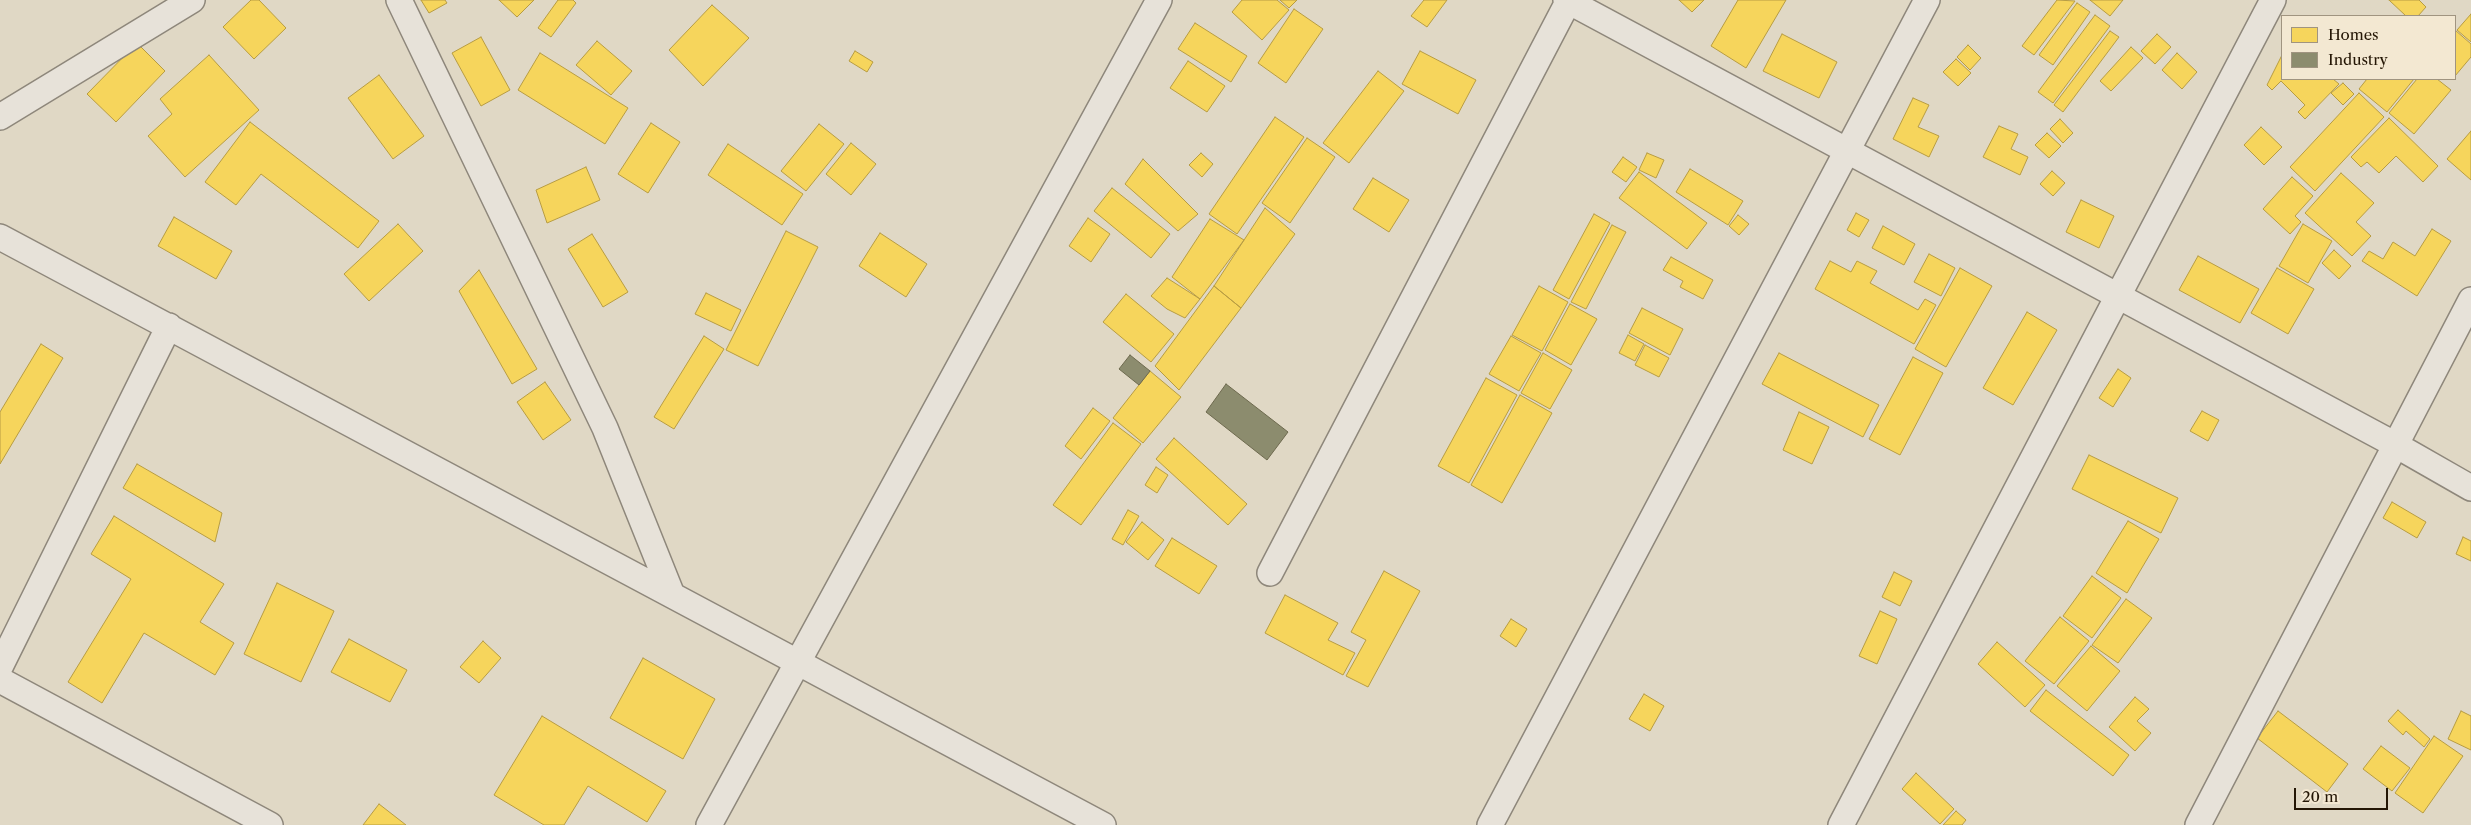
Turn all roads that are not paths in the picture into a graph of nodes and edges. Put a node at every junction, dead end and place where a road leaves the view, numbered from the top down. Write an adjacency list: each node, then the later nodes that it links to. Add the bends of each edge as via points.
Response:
1 (192, 0): 7 (street)
2 (399, 0): 16 (street, via 605,428)
3 (1159, 0): 17 (street)
4 (1568, 0): 8 (street); 15 (street)
5 (1927, 0): 8 (street)
6 (2273, 0): 10 (street)
7 (0, 117)
8 (1846, 150): 10 (street); 23 (street)
9 (0, 237): 12 (street)
10 (2117, 296): 13 (street); 24 (street)
11 (2471, 300): 13 (street)
12 (168, 326): 16 (street); 18 (street)
13 (2394, 444): 14 (street); 25 (street)
14 (2471, 488)
15 (1270, 573)
16 (672, 595): 17 (street)
17 (797, 662): 21 (street); 22 (street)
18 (0, 667)
19 (0, 680): 20 (street)
20 (270, 825)
21 (709, 825)
22 (1103, 825)
23 (1490, 825)
24 (1841, 825)
25 (2198, 825)

